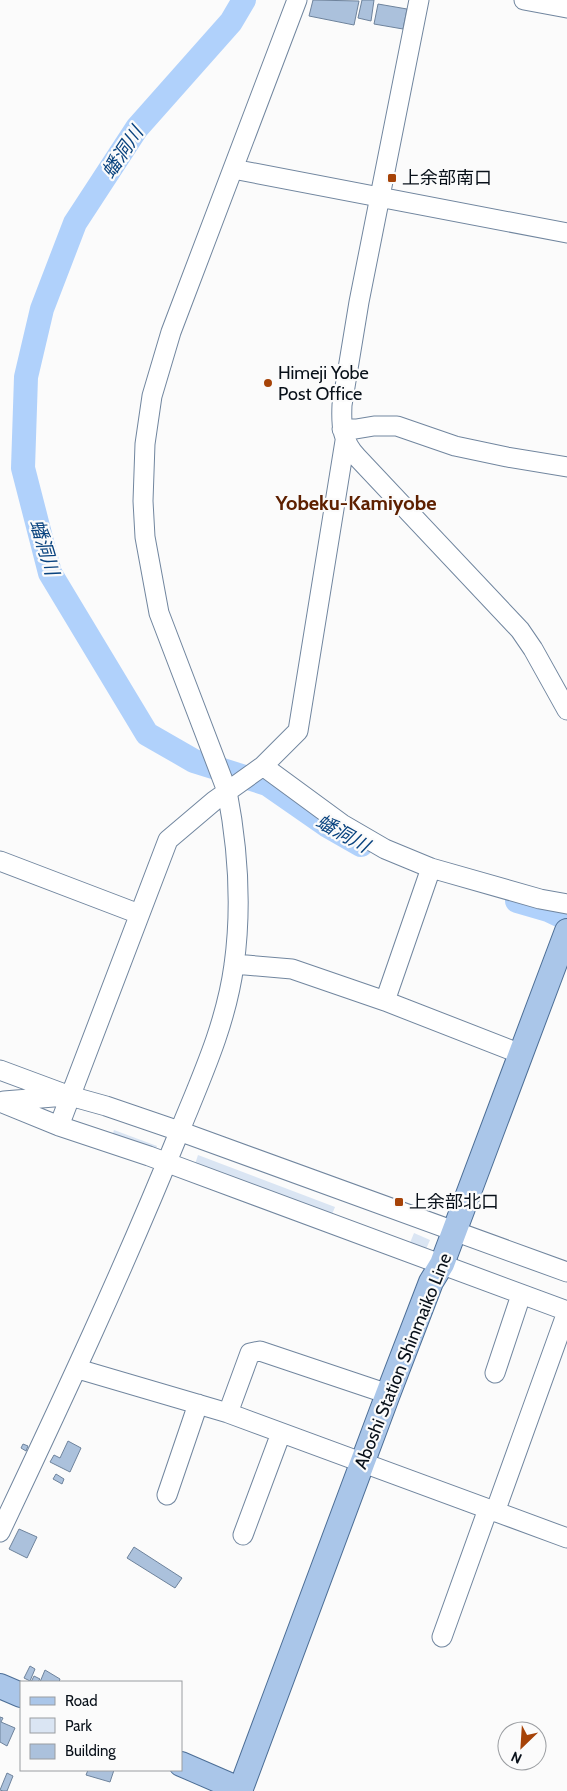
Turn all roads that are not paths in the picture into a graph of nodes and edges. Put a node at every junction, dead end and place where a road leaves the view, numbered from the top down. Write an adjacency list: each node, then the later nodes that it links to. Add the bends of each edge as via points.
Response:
1 (297, 0): 5 (street)
2 (419, 0): 6 (street)
3 (524, 0): 4 (street)
4 (567, 8)
5 (233, 168): 6 (street); 12 (street, via 156,377 147,420 143,468 145,537 160,613)
6 (380, 197): 7 (street); 8 (street, via 342,398)
7 (567, 233)
8 (343, 435): 9 (street, via 374,426 397,426 455,446); 10 (street, via 347,446 520,630); 11 (street, via 298,731)
9 (567, 467)
10 (567, 710)
11 (263, 766): 12 (street); 14 (street, via 342,824)
12 (221, 796): 16 (street, via 168,840); 18 (street, via 233,820 238,869)
13 (0, 861): 16 (street)
14 (429, 876): 15 (street); 19 (street)
15 (567, 904)
16 (139, 914): 22 (street)
17 (567, 931): 20 (main road, Aboshi Station Shinmaiko Line)
18 (234, 964): 19 (street, via 292,969); 25 (street, via 213,1051)
19 (385, 1001): 20 (street)
20 (521, 1054): 27 (main road, Aboshi Station Shinmaiko Line)
21 (0, 1070): 22 (street)
22 (70, 1096): 23 (street); 24 (street); 25 (street)
23 (0, 1101): 24 (street)
24 (59, 1126): 26 (street)
25 (180, 1131): 26 (street); 27 (street)
26 (167, 1163): 28 (street); 32 (street)
27 (454, 1230): 28 (main road, Aboshi Station Shinmaiko Line); 29 (street)
28 (442, 1264): 30 (street); 34 (main road, Aboshi Station Shinmaiko Line, via 431,1282)
29 (567, 1272)
30 (521, 1295): 31 (street); 33 (street)
31 (567, 1312): 40 (street)
32 (78, 1369): 35 (street); 41 (street)
33 (495, 1373)
34 (388, 1394): 36 (street, via 260,1351 250,1353); 38 (main road, Aboshi Station Shinmaiko Line)
35 (198, 1404): 36 (street); 39 (street)
36 (228, 1413): 37 (street)
37 (280, 1434): 38 (street); 42 (street)
38 (362, 1463): 40 (street); 48 (main road, Aboshi Station Shinmaiko Line)
39 (167, 1495)
40 (492, 1510): 43 (street); 44 (street)
41 (0, 1532)
42 (243, 1534)
43 (567, 1538)
44 (442, 1637)
45 (0, 1686): 46 (main road)
46 (20, 1695)
47 (182, 1764): 48 (main road)
48 (241, 1791)

